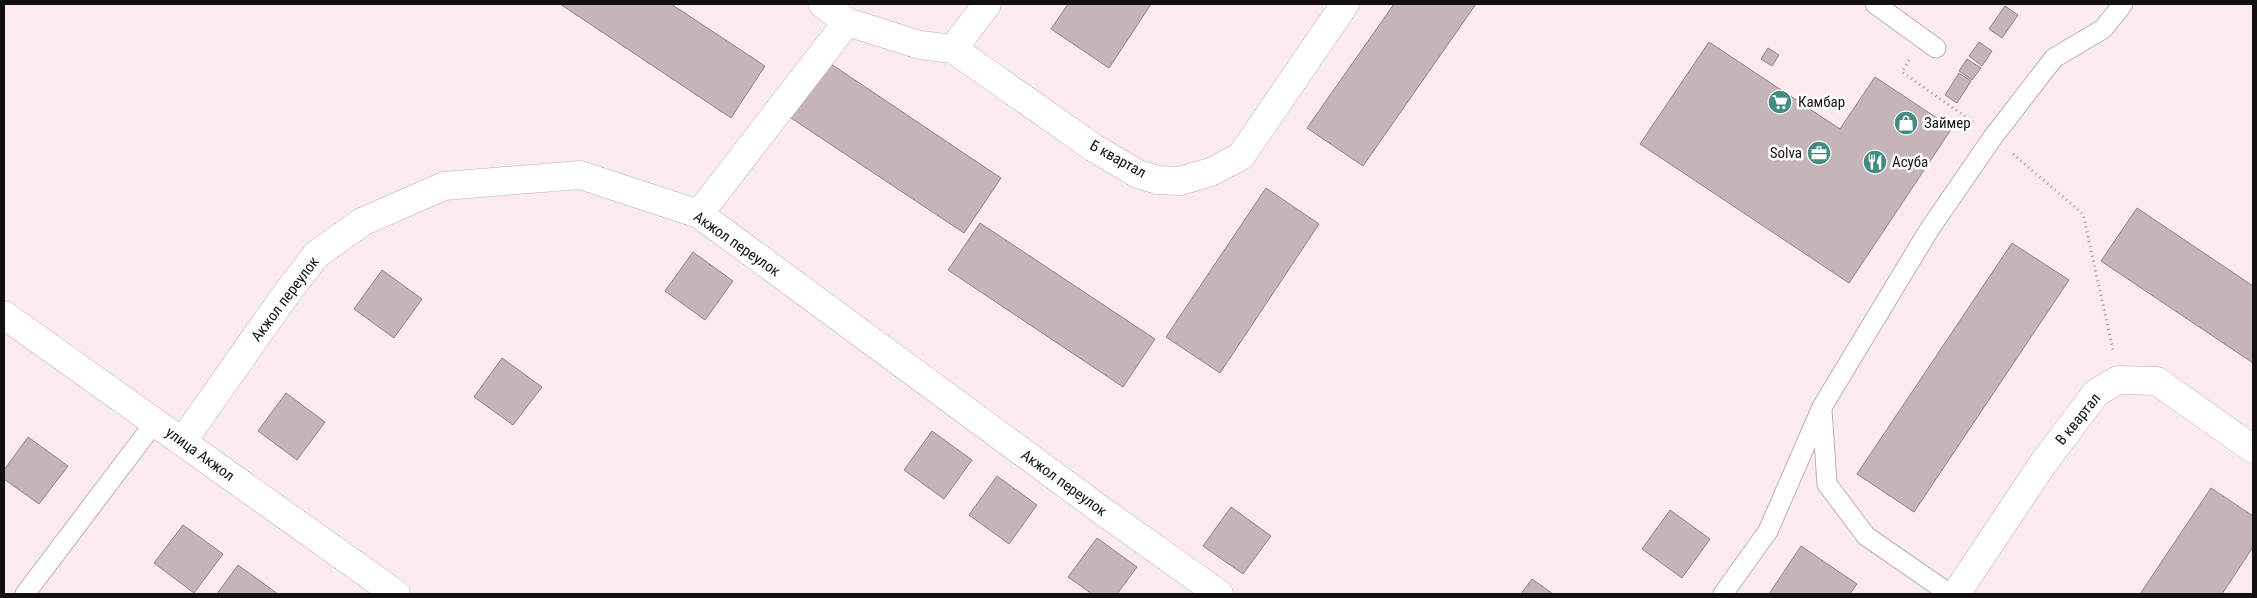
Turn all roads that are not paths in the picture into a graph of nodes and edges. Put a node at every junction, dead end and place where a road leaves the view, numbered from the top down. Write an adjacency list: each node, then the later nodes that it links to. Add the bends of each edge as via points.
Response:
1 (823, 4): 6 (street, Б квартал)
2 (986, 4): 8 (street)
3 (1345, 4): 8 (street, Б квартал, via 1241,156 1211,172 1180,181 1158,180 1138,174 1094,148)
4 (1875, 4): 7 (lane)
5 (2123, 4): 11 (lane, via 2103,29 2054,58 1993,136 1929,230)
6 (847, 22): 8 (street, Б квартал, via 920,45); 9 (street)
7 (1930, 43)
8 (953, 49)
9 (700, 214): 13 (street, Акжол переулок, via 580,175 444,186 434,190 362,222 316,255); 17 (street, Акжол переулок)
10 (4, 315): 12 (street, улица Акжол)
11 (1822, 407): 18 (lane, via 1768,531); 19 (lane, via 1827,484 1866,536)
12 (156, 422): 13 (street, улица Акжол); 15 (lane)
13 (182, 442): 16 (street, улица Акжол)
14 (2253, 449): 20 (street, В квартал, via 2157,381 2118,380 2096,393 2042,465)
15 (24, 594)
16 (396, 594)
17 (1219, 594)
18 (1723, 594)
19 (1950, 594)
20 (1956, 594)

